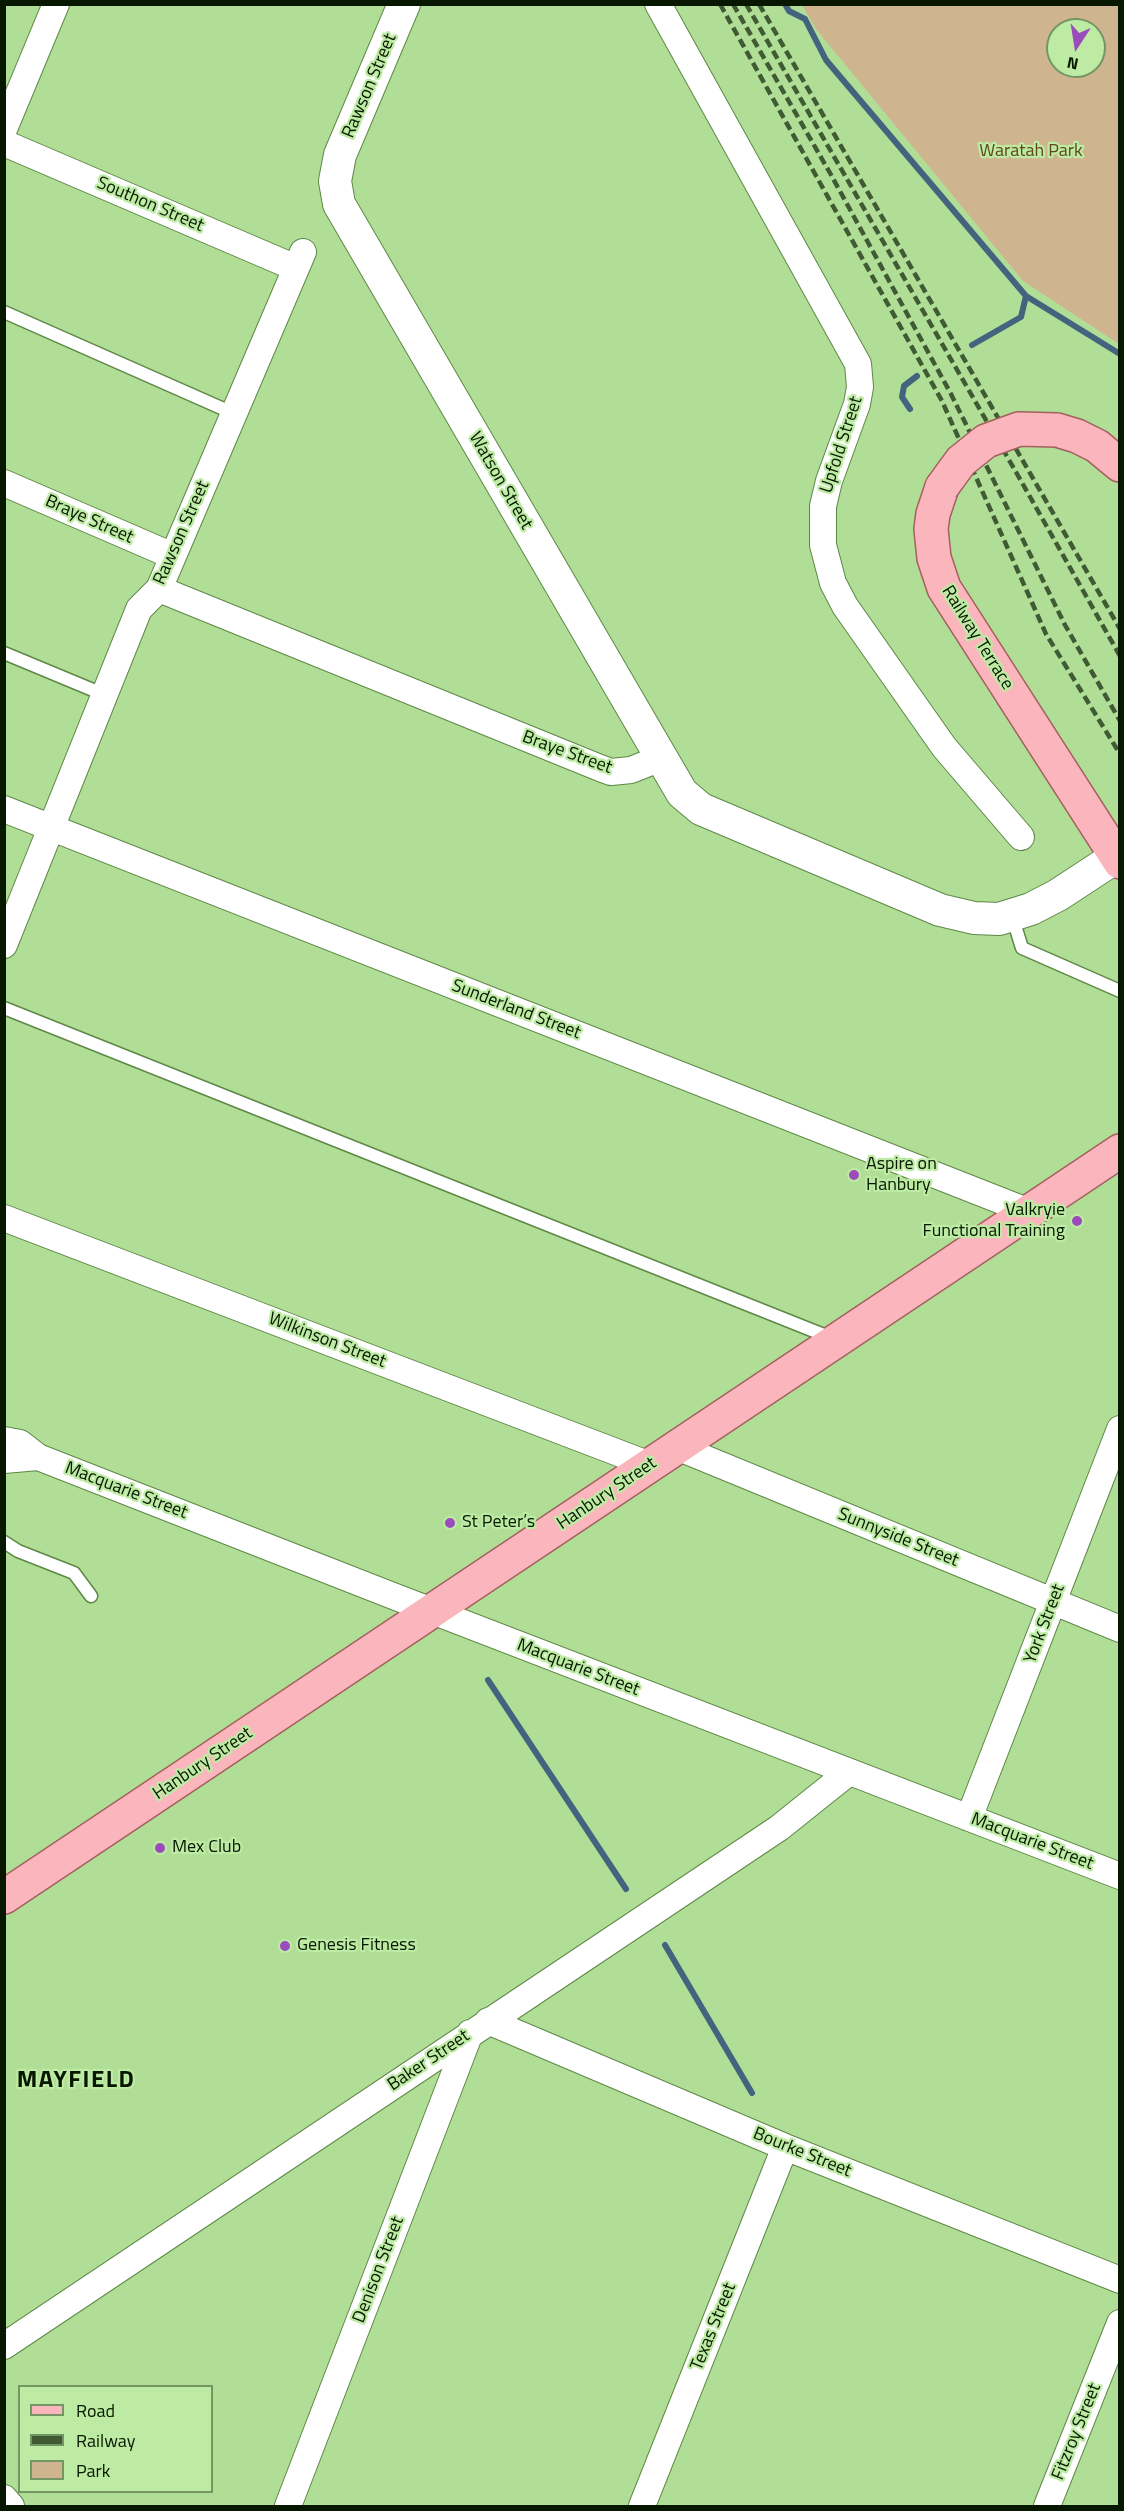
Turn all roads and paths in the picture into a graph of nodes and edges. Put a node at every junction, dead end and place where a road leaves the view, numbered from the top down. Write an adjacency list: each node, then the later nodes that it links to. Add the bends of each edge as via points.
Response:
1 (56, 4): 4 (street)
2 (404, 4): 6 (street, Rawson Street, via 340,155 335,181)
3 (658, 4): 19 (street, Upfold Street, via 858,364 858,404 823,506 823,545 833,583 944,747)
4 (4, 129)
5 (4, 143): 7 (street, Southon Street)
6 (339, 204): 16 (street, Watson Street)
7 (300, 260): 9 (street, Rawson Street)
8 (4, 312): 9 (lane)
9 (235, 414): 12 (street, Rawson Street)
10 (1119, 465): 20 (main road, Railway Terrace, bridge, via 1077,436 1057,430 1019,429 986,441 960,461 942,487 931,529 934,558 944,588)
11 (4, 483): 12 (street, Braye Street)
12 (173, 556): 13 (street, Rawson Street)
13 (159, 589): 15 (street, Rawson Street, via 139,609); 16 (street, Braye Street, via 611,772 630,770)
14 (4, 653): 15 (lane)
15 (105, 696): 18 (street, Rawson Street)
16 (661, 758): 21 (street, via 682,793 701,809 940,909 974,918)
17 (4, 809): 18 (street, Sunderland Street)
18 (51, 827): 22 (street, Rawson Street); 26 (street, Sunderland Street)
19 (1021, 837)
20 (1118, 859): 21 (street, via 1058,895)
21 (1012, 916): 23 (lane, via 1022,948)
22 (4, 945)
23 (1119, 991)
24 (4, 1008): 28 (lane)
25 (1119, 1151): 26 (main road, Hanbury Street)
26 (1028, 1211): 28 (main road, Hanbury Street)
27 (4, 1218): 34 (street, Wilkinson Street)
28 (835, 1339): 31 (main road, Hanbury Street)
29 (1119, 1428): 37 (street, York Street)
30 (4, 1440): 32 (street, Macquarie Street, via 20,1443)
31 (677, 1447): 34 (main road, Hanbury Street); 37 (street, Sunnyside Street)
32 (38, 1457): 33 (street, Macquarie Street); 38 (street, Macquarie Street)
33 (4, 1460)
34 (650, 1465): 38 (main road, Hanbury Street)
35 (4, 1542): 36 (lane, via 74,1573)
36 (91, 1596)
37 (1054, 1603): 39 (street, Sunnyside Street); 41 (street, York Street)
38 (432, 1611): 40 (street, Macquarie Street); 43 (main road, Hanbury Street)
39 (1119, 1629)
40 (849, 1772): 41 (street, Macquarie Street); 44 (street, Baker Street, via 779,1828)
41 (969, 1818): 42 (street, Macquarie Street)
42 (1119, 1876)
43 (4, 1897)
44 (479, 2027): 45 (street, Bourke Street); 48 (street, Baker Street); 51 (street, Denison Street)
45 (785, 2147): 46 (street, Bourke Street); 52 (street, Texas Street)
46 (1119, 2280)
47 (1119, 2323): 53 (street, Fitzroy Street)
48 (4, 2346)
49 (4, 2498): 50 (street)
50 (11, 2506)
51 (288, 2506)
52 (642, 2506)
53 (1047, 2506)

